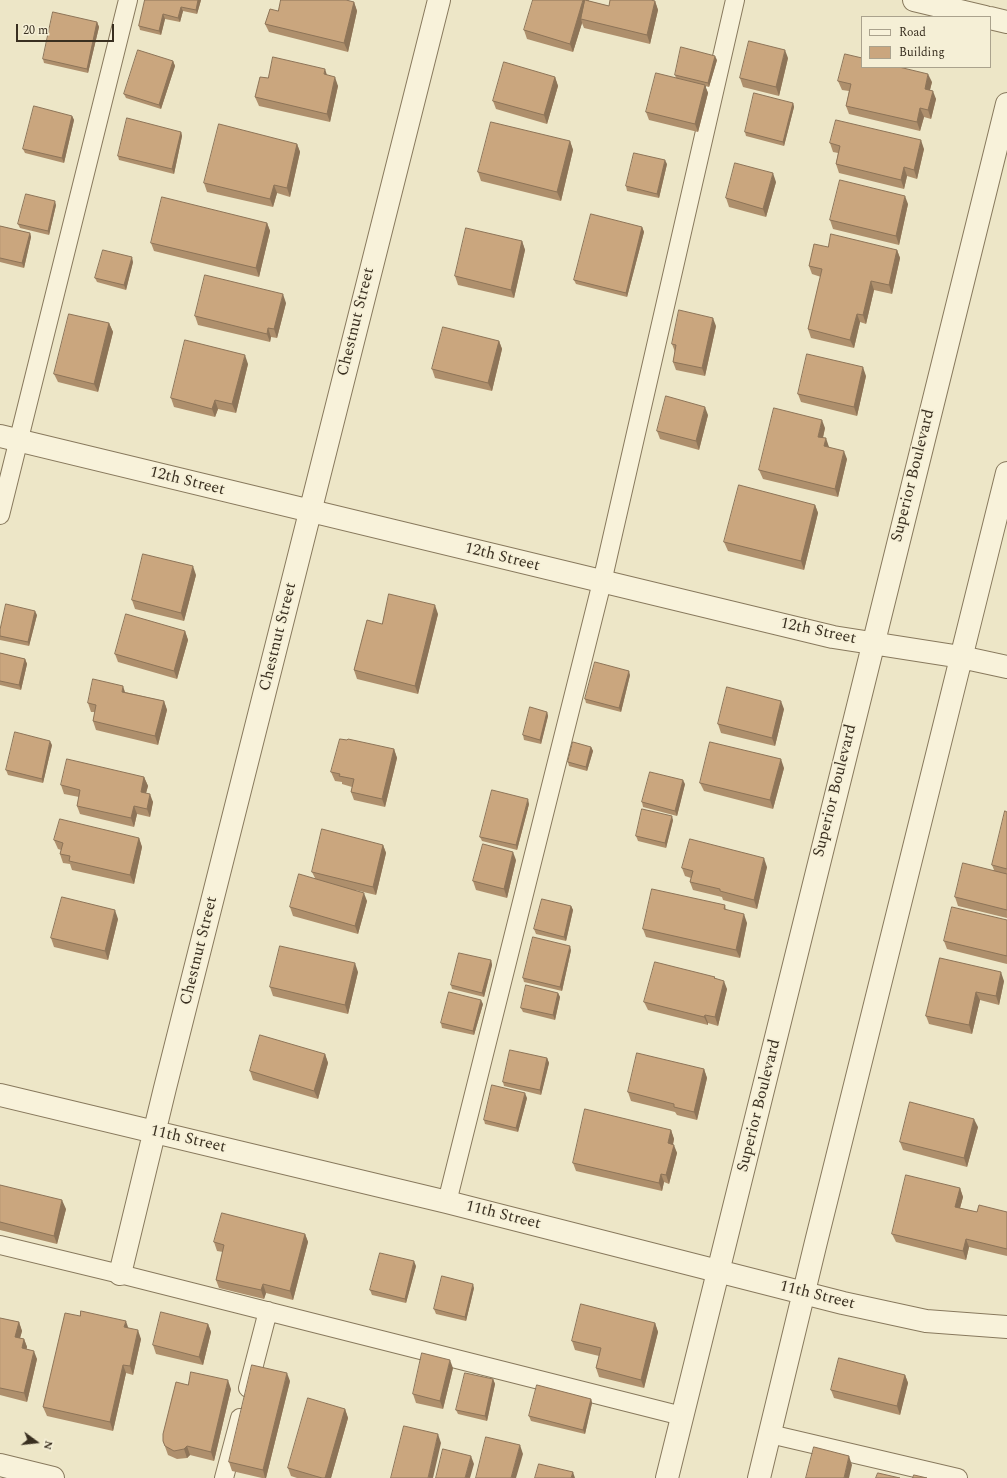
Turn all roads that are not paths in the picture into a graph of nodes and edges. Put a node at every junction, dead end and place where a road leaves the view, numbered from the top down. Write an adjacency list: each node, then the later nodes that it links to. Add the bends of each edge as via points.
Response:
1 (128, 0): 9 (lane)
2 (438, 0): 11 (street, Chestnut Street)
3 (735, 0): 13 (lane)
4 (914, 0): 5 (street)
5 (981, 16)
6 (991, 18): 7 (street)
7 (1007, 22)
8 (1007, 104): 14 (street, Superior Boulevard)
9 (9, 438): 11 (street, 12th Street); 12 (lane)
10 (1007, 473): 15 (street)
11 (310, 511): 13 (street, 12th Street); 18 (street, Chestnut Street)
12 (0, 515)
13 (602, 582): 14 (street, 12th Street, via 833,637); 19 (lane)
14 (873, 644): 15 (street, 12th Street); 21 (street, Superior Boulevard)
15 (961, 657): 16 (street, 12th Street); 23 (street)
16 (1007, 668)
17 (0, 1094): 18 (street, 11th Street)
18 (155, 1132): 19 (street, 11th Street); 22 (street, Chestnut Street)
19 (447, 1202): 21 (street, 11th Street)
20 (0, 1245): 22 (lane)
21 (718, 1272): 23 (street, 11th Street); 26 (street, Superior Boulevard)
22 (120, 1274): 24 (lane)
23 (804, 1293): 25 (street, 11th Street, via 926,1321); 27 (street)
24 (268, 1311): 26 (lane); 30 (lane)
25 (1007, 1327)
26 (682, 1416): 31 (street, Superior Boulevard)
27 (770, 1434): 32 (street); 33 (lane)
28 (0, 1465): 29 (street)
29 (53, 1478)
30 (224, 1478)
31 (667, 1478)
32 (759, 1478)
33 (958, 1478)

